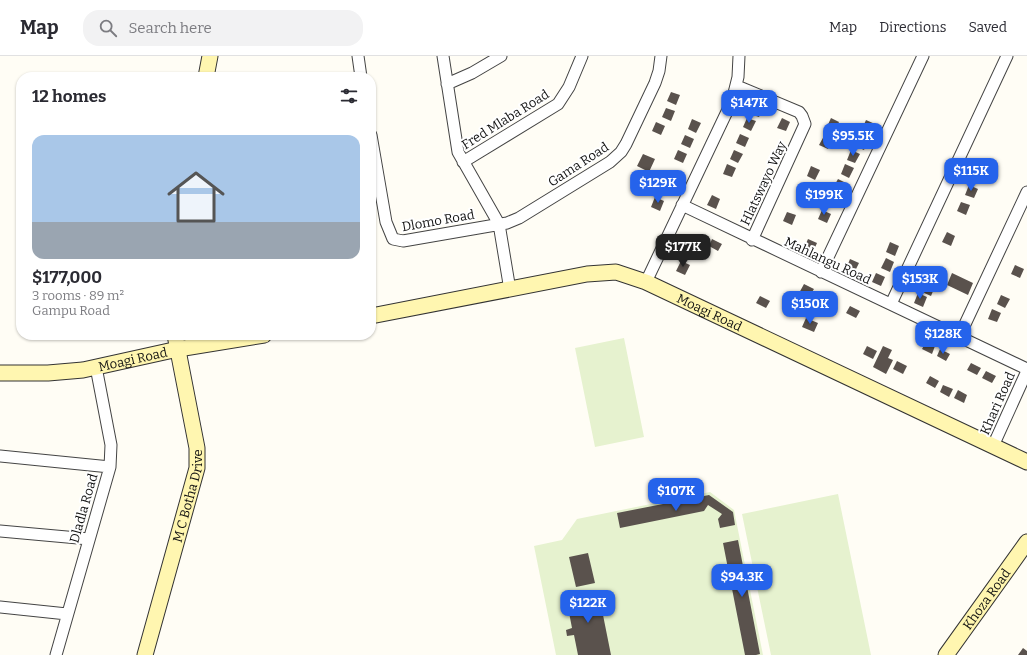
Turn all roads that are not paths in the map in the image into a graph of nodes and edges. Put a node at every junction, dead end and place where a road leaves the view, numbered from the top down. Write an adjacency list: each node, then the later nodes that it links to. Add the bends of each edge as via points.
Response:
1 (210, 56): 10 (street)
2 (358, 56): 11 (street)
3 (443, 56): 12 (street)
4 (501, 56): 12 (street)
5 (582, 56): 14 (street, Fred Mlaba Road, via 569,87 558,104)
6 (661, 56): 18 (street, Gama Road, via 655,83 621,152 610,162 519,218)
7 (739, 56): 13 (street)
8 (923, 56): 20 (street)
9 (1007, 56): 23 (street)
10 (207, 72)
11 (360, 72)
12 (447, 84): 14 (street, via 457,149)
13 (737, 86): 17 (street); 19 (street, Hlatswayo Way, via 799,112 805,124)
14 (463, 162): 18 (street)
15 (376, 164): 18 (street, Dlomo Road, via 386,222 393,239 403,241)
16 (1027, 192): 25 (street)
17 (682, 205): 19 (street, Mahlangu Road); 21 (street)
18 (499, 224): 22 (street)
19 (752, 240): 20 (street, Mahlangu Road)
20 (822, 272): 23 (street, Mahlangu Road)
21 (646, 282): 22 (street, Moagi Road, via 605,271); 31 (street, Moagi Road)
22 (510, 290): 24 (street, Moagi Road)
23 (891, 304): 25 (street, Mahlangu Road)
24 (376, 315)
25 (959, 336): 29 (street, Mahlangu Road)
26 (201, 340): 27 (street, Moagi Road)
27 (176, 342): 28 (street, Moagi Road); 41 (street, M C Botha Drive, via 197,448 197,468)
28 (96, 367): 30 (street, Moagi Road, via 59,373); 34 (street, Dladla Road, via 111,445)
29 (1027, 370): 31 (street, Khari Road)
30 (0, 373)
31 (993, 446): 33 (street, Moagi Road)
32 (0, 456): 34 (street)
33 (1027, 462)
34 (110, 467): 36 (street, Dladla Road)
35 (0, 532): 36 (street)
36 (89, 539): 39 (street, Dladla Road)
37 (1027, 542): 42 (street, Khoza Road)
38 (0, 608): 39 (street)
39 (67, 614): 40 (street, Dladla Road)
40 (56, 655)
41 (145, 655)
42 (946, 655)

